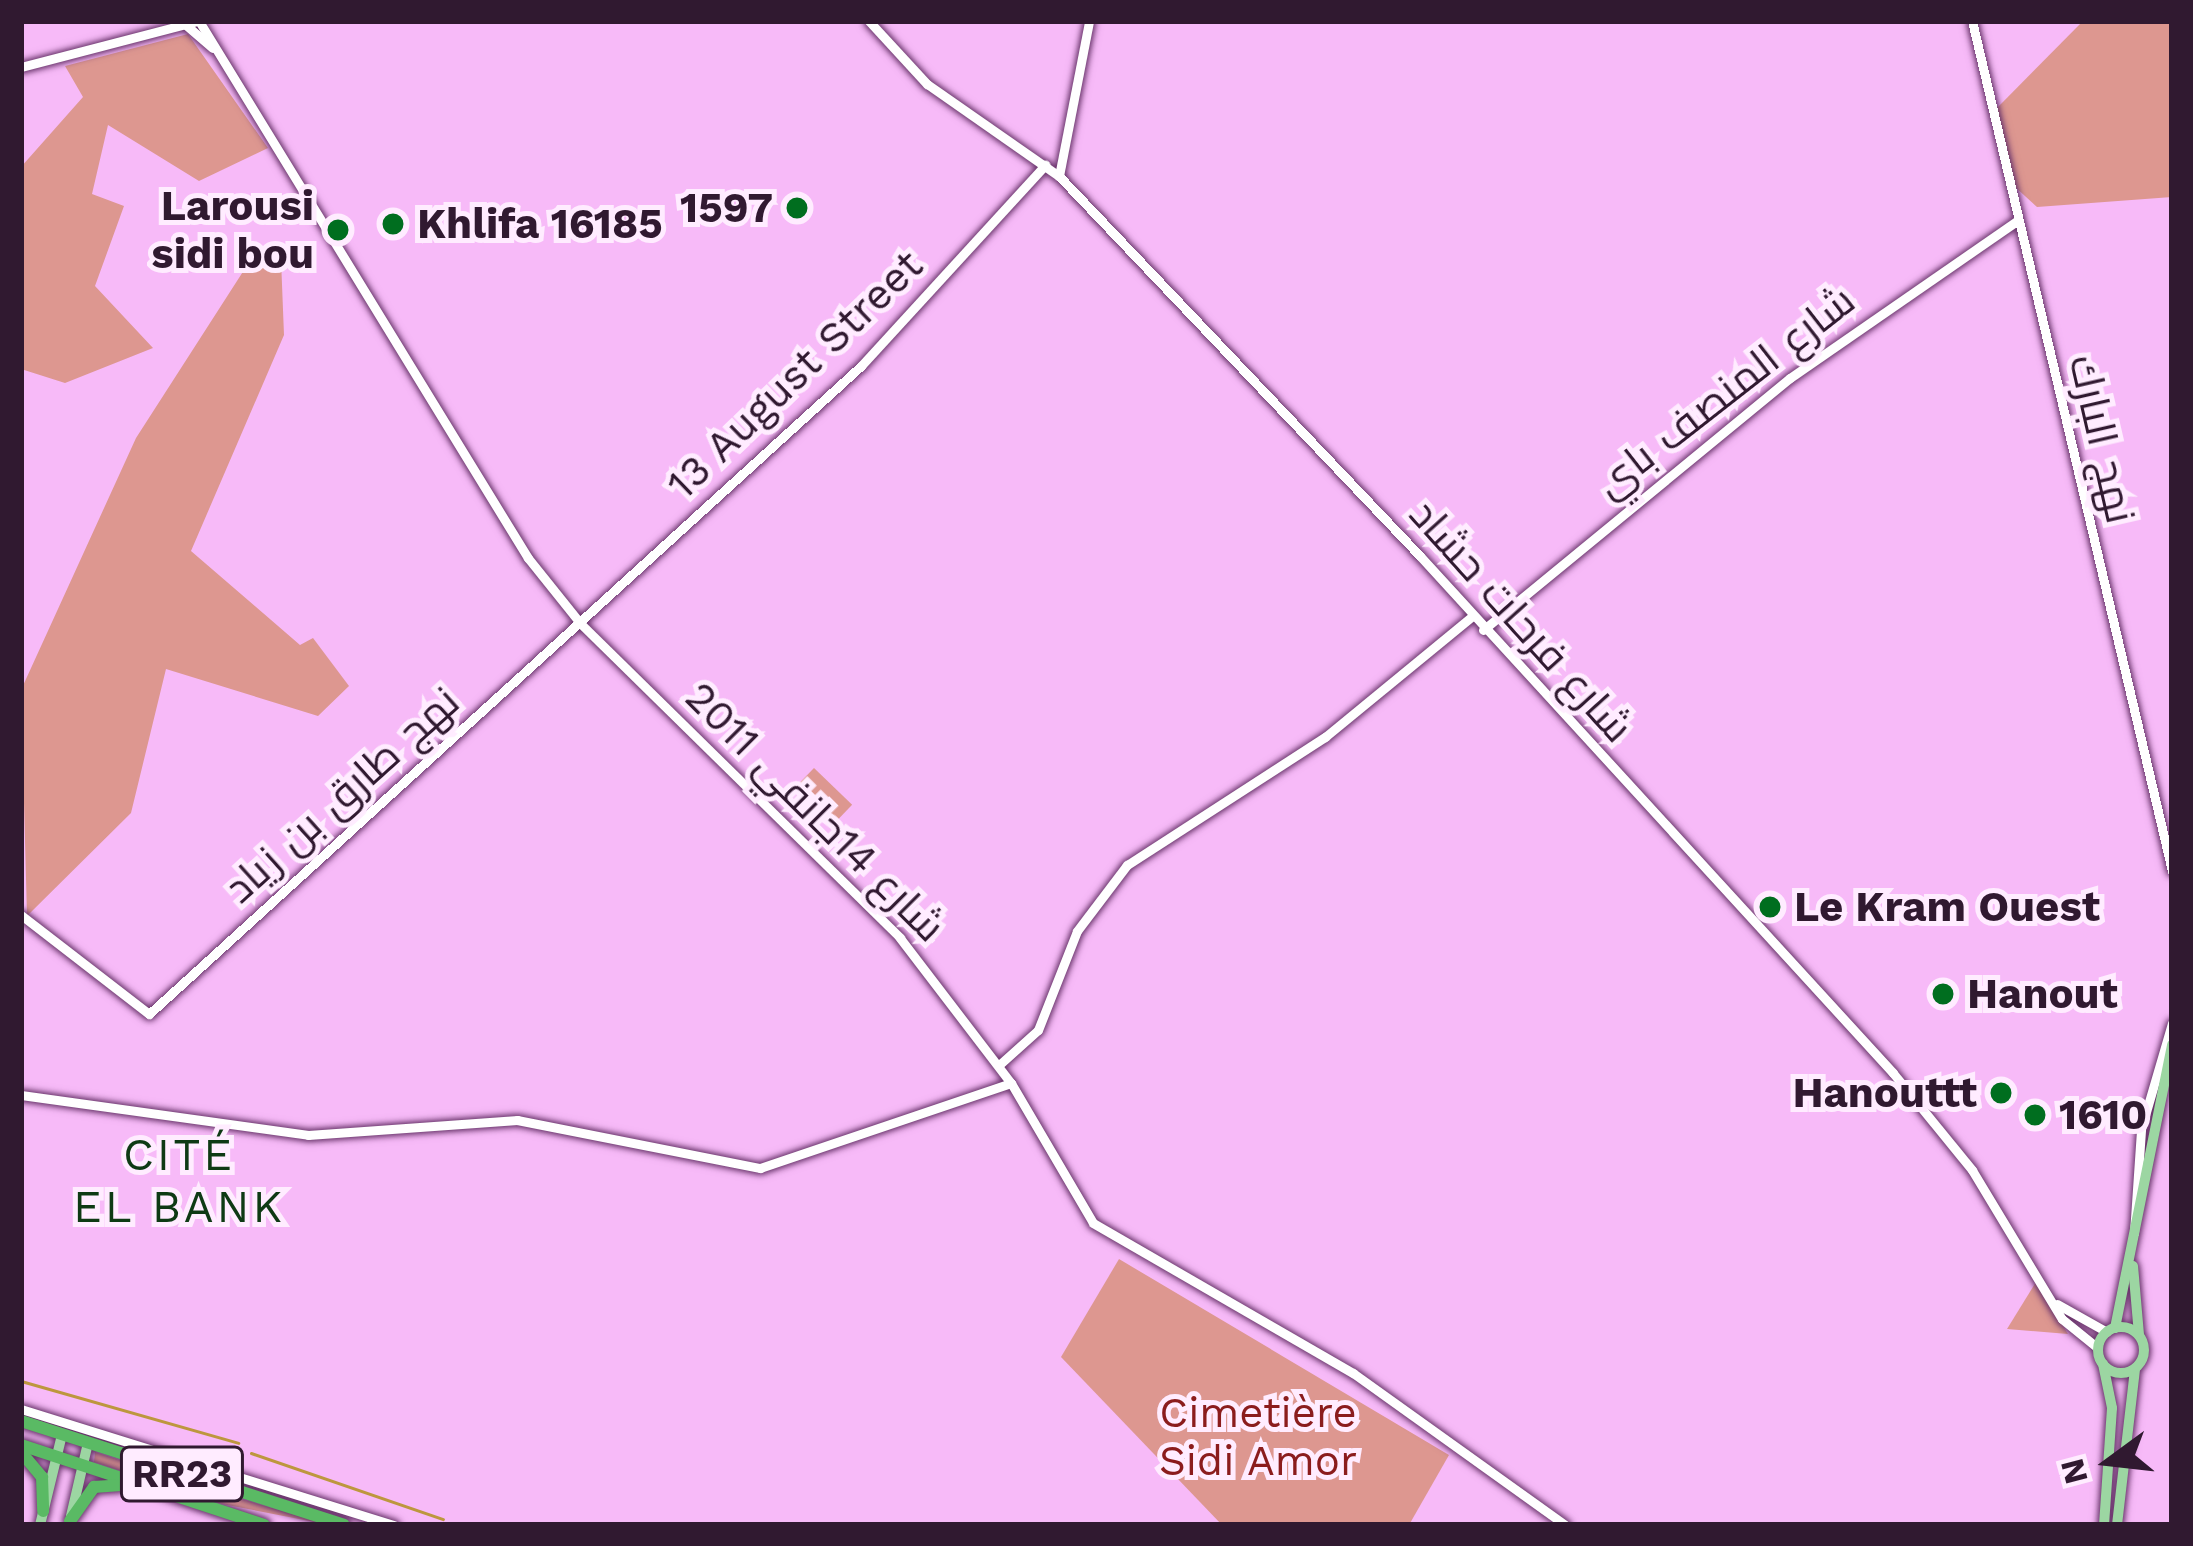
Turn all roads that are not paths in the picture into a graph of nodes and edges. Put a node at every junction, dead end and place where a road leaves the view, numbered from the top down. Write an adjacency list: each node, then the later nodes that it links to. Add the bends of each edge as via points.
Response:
1 (869, 21): 6 (street, شارع فرحات حشاد)
2 (879, 21): 6 (street)
3 (1089, 21): 9 (street)
4 (1972, 21): 10 (street, نهج البارك)
5 (195, 22): 7 (street); 12 (street, شارع 14جانفي 2011, via 528,558)
6 (881, 36): 8 (street, شارع فرحات حشاد, via 927,84)
7 (21, 67)
8 (1045, 165): 9 (street, شارع فرحات حشاد); 12 (street, 13 August Street, via 901,328)
9 (1059, 176): 11 (street, شارع فرحات حشاد)
10 (2018, 220): 13 (street, شارع المنصف باي, via 1790,378); 14 (street, نهج البارك)
11 (1472, 617): 13 (street, شارع فرحات حشاد); 18 (street, via 1325,737 1118,874 1077,931 1038,1030)
12 (580, 623): 15 (street, نهج طارق بن زياد, via 149,1014); 18 (street, شارع 14جانفي 2011, via 863,897)
13 (1483, 630): 23 (street, شارع فرحات حشاد, via 1934,1121)
14 (2172, 871)
15 (21, 915)
16 (2172, 1023): 21 (street, via 2141,1129)
17 (2172, 1046): 21 (main road)
18 (999, 1065): 19 (street, شارع 14جانفي 2011)
19 (1011, 1083): 20 (street, via 760,1168 517,1120 308,1135); 42 (street, شارع 14جانفي 2011, via 1098,1228 1352,1373)
20 (21, 1095)
21 (2134, 1234): 22 (main road)
22 (2132, 1262): 24 (main road); 25 (main road)
23 (2057, 1304): 24 (street, شارع فرحات حشاد); 26 (street, شارع فرحات حشاد)
24 (2111, 1330): 25 (main road); 26 (main road)
25 (2139, 1335): 28 (main road)
26 (2098, 1348): 27 (main road)
27 (2102, 1364): 28 (main road); 43 (main road, via 2112,1408)
28 (2134, 1370): 44 (main road)
29 (21, 1409): 41 (street)
30 (21, 1421): 31 (highway, RR23)
31 (62, 1435): 32 (highway, RR23); 34 (main road)
32 (88, 1443): 35 (main road); 40 (highway, RR23)
33 (21, 1449): 34 (highway, RR23); 37 (highway, via 42,1477)
34 (56, 1456): 35 (highway, RR23); 37 (main road)
35 (82, 1466): 36 (highway, RR23); 38 (main road)
36 (151, 1489): 38 (highway, via 94,1486); 39 (highway, RR23)
37 (41, 1518)
38 (70, 1523)
39 (264, 1525)
40 (344, 1525)
41 (394, 1525)
42 (1565, 1525)
43 (2104, 1525)
44 (2117, 1525)

